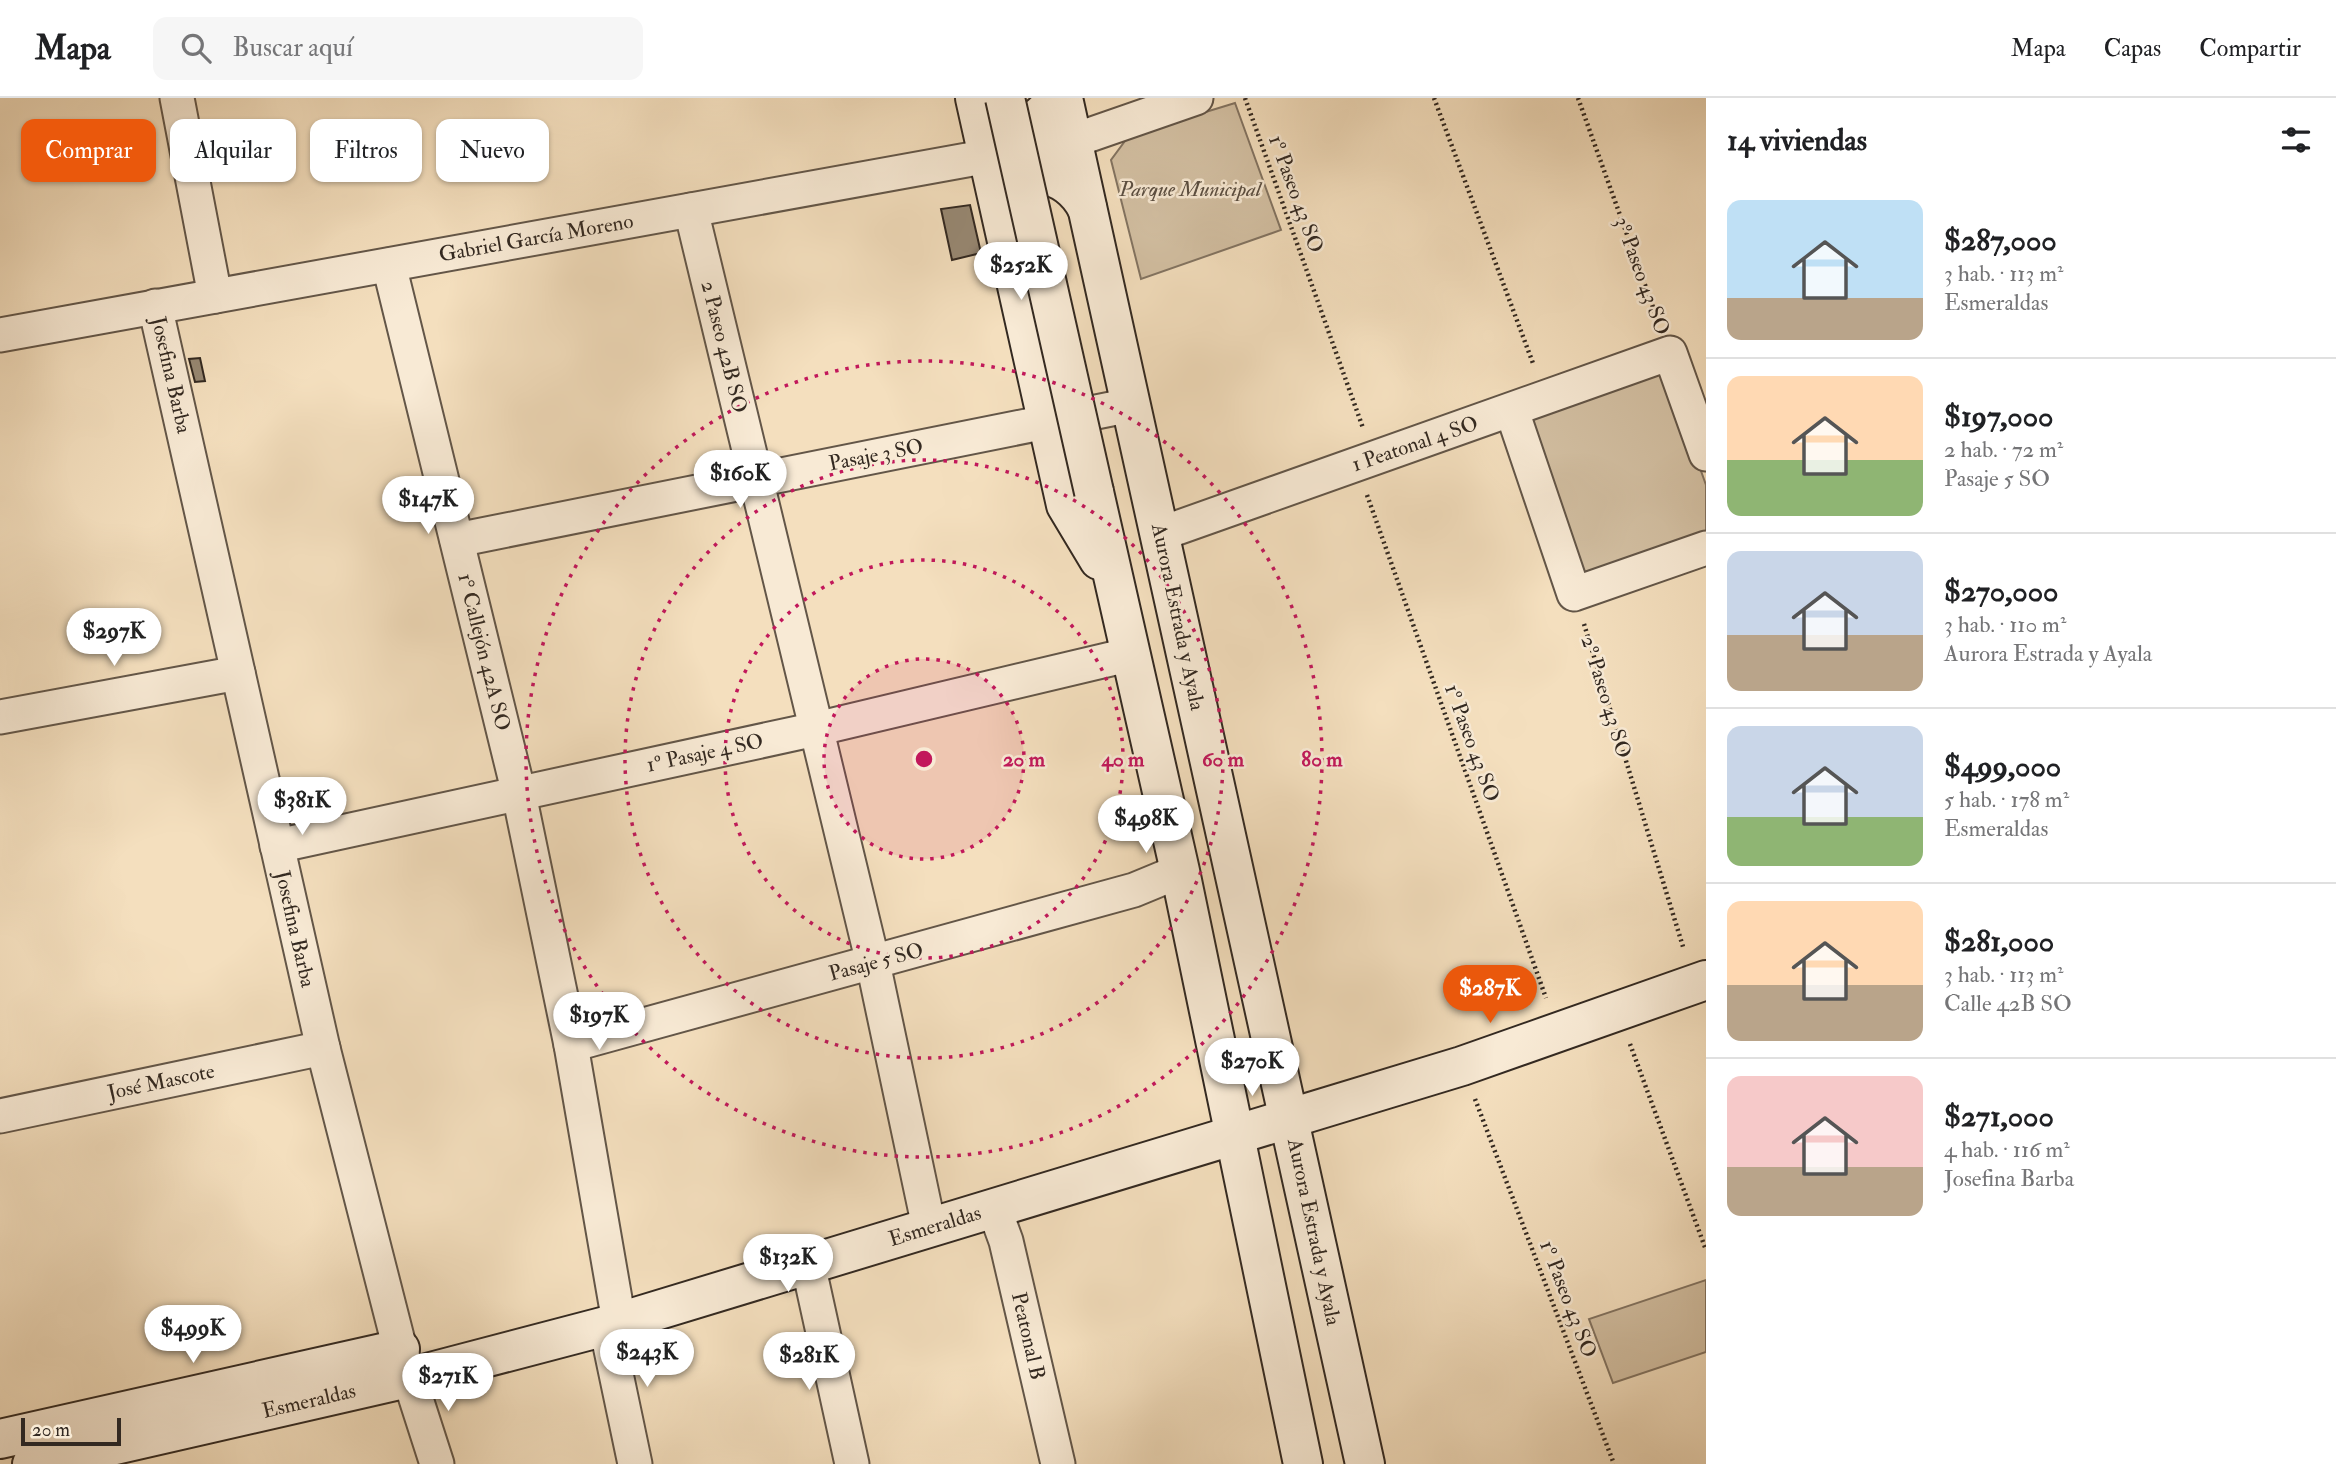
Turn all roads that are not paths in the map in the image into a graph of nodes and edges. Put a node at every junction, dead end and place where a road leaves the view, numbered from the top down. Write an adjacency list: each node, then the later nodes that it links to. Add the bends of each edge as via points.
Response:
1 (177, 98): 13 (street)
2 (975, 98): 4 (main road, via 988,116 1012,126 1037,120); 8 (main road)
3 (1005, 98): 25 (main road, bridge)
4 (1054, 98)
5 (1063, 98): 7 (main road, Aurora Estrada y Ayala)
6 (1196, 98): 7 (street, Gabriel García Moreno)
7 (1072, 141): 8 (street, Gabriel García Moreno); 9 (main road, Aurora Estrada y Ayala)
8 (988, 156): 10 (street, Gabriel García Moreno); 11 (main road)
9 (1087, 208): 11 (main road, via 1069,183 1056,176 1028,178 1007,198); 17 (main road, Aurora Estrada y Ayala)
10 (691, 210): 12 (street, Gabriel García Moreno); 21 (street, 2 Paseo 42B SO)
11 (1004, 228): 19 (main road)
12 (389, 265): 13 (street, Gabriel García Moreno); 23 (street, 1° Callejón 42A SO)
13 (215, 296): 14 (street, Gabriel García Moreno)
14 (155, 306): 15 (street, Gabriel García Moreno); 27 (street, Josefina Barba)
15 (0, 334)
16 (1670, 353): 18 (street, 1 Peatonal 4 SO); 20 (street, 3º Paseo 43 SO)
17 (1131, 405): 19 (street, Pasaje 3 SO); 22 (main road, Aurora Estrada y Ayala)
18 (1512, 411): 22 (street, 1 Peatonal 4 SO); 24 (street, via 1574,594)
19 (1048, 422): 21 (street, Pasaje 3 SO); 25 (main road, via 1066,505)
20 (1706, 454)
21 (756, 479): 23 (street, Pasaje 3 SO); 29 (street, 2 Paseo 42B SO)
22 (1160, 534): 38 (main road, Aurora Estrada y Ayala)
23 (457, 540): 30 (street, 1° Callejón 42A SO)
24 (1706, 548)
25 (1118, 592): 26 (main road)
26 (1132, 654): 29 (street, 1º Pasaje 4 SO); 32 (main road)
27 (238, 673): 28 (street); 31 (street, Josefina Barba)
28 (0, 717)
29 (816, 729): 30 (street, 1º Pasaje 4 SO); 33 (street, 2 Paseo 42B SO)
30 (519, 794): 31 (street, 1º Pasaje 4 SO); 35 (street, 1° Callejón 42A SO)
31 (277, 846): 36 (street, Josefina Barba)
32 (1180, 871): 33 (street, Pasaje 5 SO, via 1134,890); 39 (main road)
33 (873, 963): 35 (street, Pasaje 5 SO); 41 (street, 2 Paseo 42B SO)
34 (1700, 982): 38 (main road, Esmeraldas, via 1462,1066)
35 (570, 1045): 43 (street, 1° Callejón 42A SO)
36 (323, 1048): 37 (street, José Mascote); 44 (street, Josefina Barba)
37 (0, 1116)
38 (1289, 1118): 39 (main road, Esmeraldas); 52 (main road, Aurora Estrada y Ayala)
39 (1234, 1136): 40 (main road, Esmeraldas); 51 (main road)
40 (994, 1208): 41 (main road, Esmeraldas); 50 (street, Peatonal B, via 1006,1241)
41 (929, 1227): 42 (main road, Esmeraldas)
42 (808, 1264): 43 (main road, Esmeraldas); 49 (street)
43 (613, 1324): 44 (main road, Esmeraldas); 48 (street, 1° Callejón 42A SO)
44 (404, 1364): 45 (main road, Esmeraldas); 46 (main road, Esmeraldas); 47 (street, Josefina Barba)
45 (0, 1439)
46 (32, 1464)
47 (436, 1464)
48 (635, 1464)
49 (852, 1464)
50 (1058, 1464)
51 (1303, 1464)
52 (1365, 1464)

